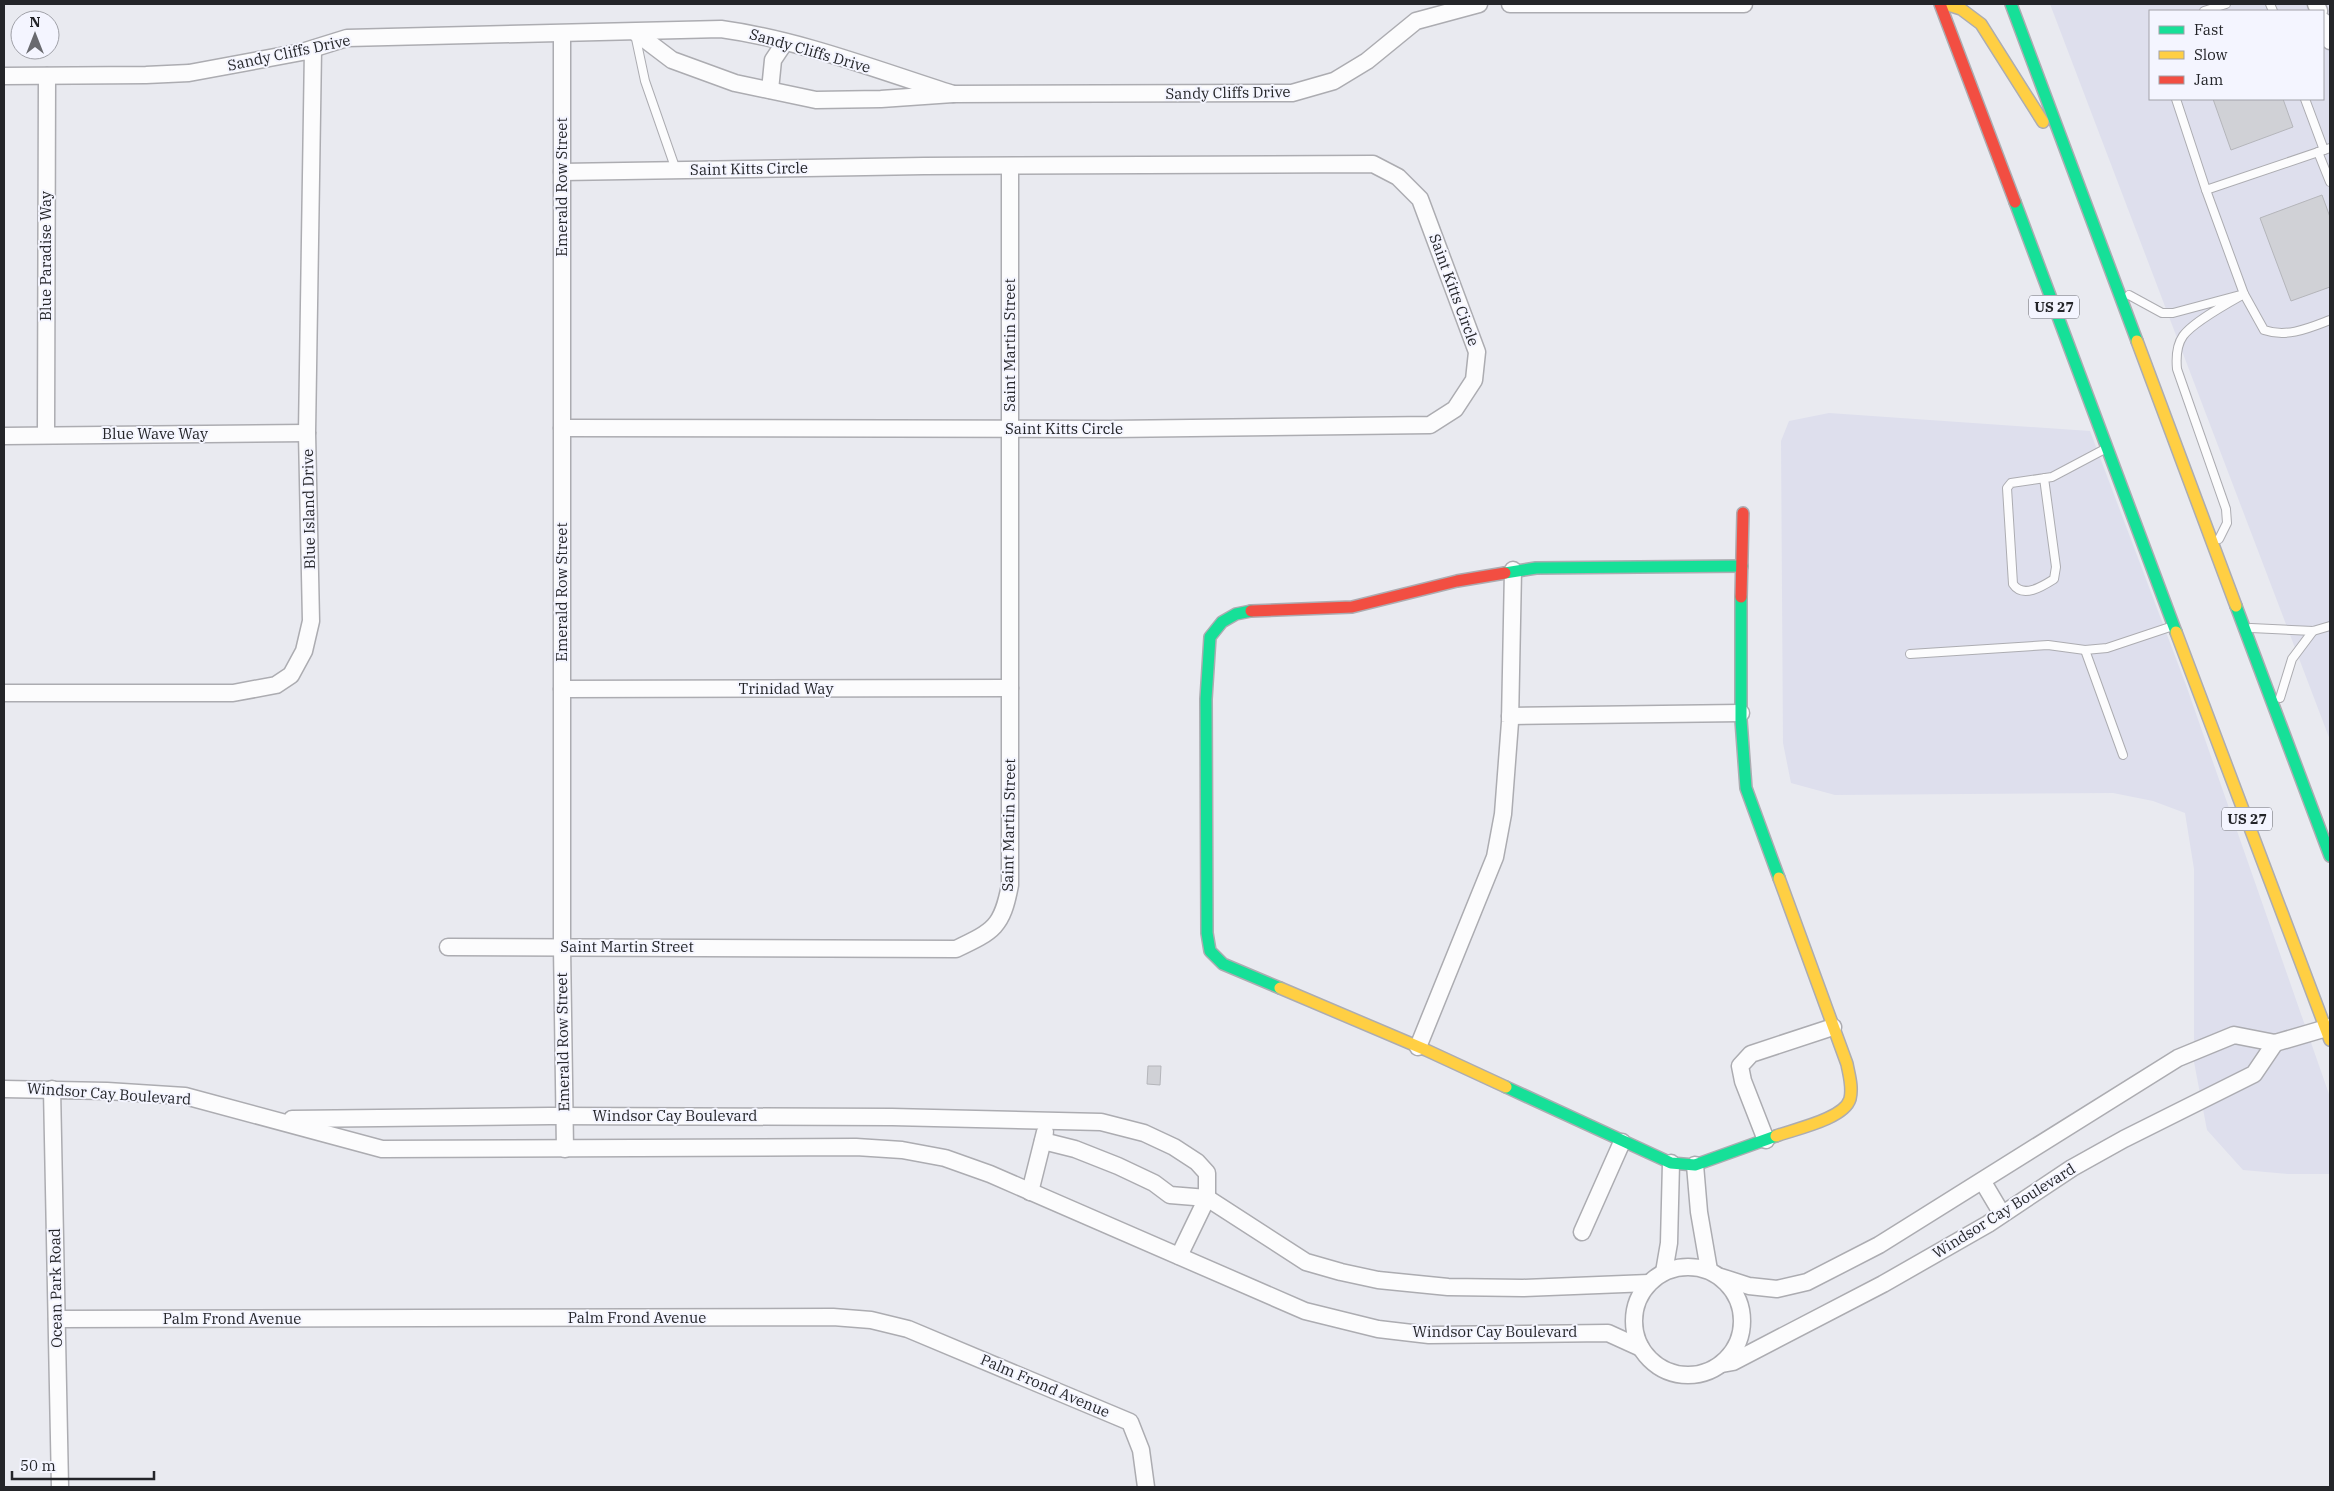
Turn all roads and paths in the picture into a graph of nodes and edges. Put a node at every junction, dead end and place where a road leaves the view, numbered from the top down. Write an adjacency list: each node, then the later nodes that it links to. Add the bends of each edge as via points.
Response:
1 (1479, 4): 18 (street, Sandy Cliffs Drive, via 1416,21 1367,60 1334,81 1292,93)
2 (1510, 4): 3 (street)
3 (1744, 4)
4 (1940, 4): 36 (main road, US 27)
5 (1945, 4): 25 (main road, via 1961,9 1981,24)
6 (2011, 4): 25 (main road)
7 (2226, 4): 8 (lane)
8 (2207, 10)
9 (2324, 24): 12 (street)
10 (635, 32): 11 (street, Sandy Cliffs Drive); 13 (street, Sandy Cliffs Drive, via 721,29 760,34); 17 (street, Sandy Cliffs Drive, via 672,60 735,83); 23 (lane, via 645,81)
11 (562, 34): 14 (street, Sandy Cliffs Drive, via 348,38); 24 (street, Emerald Row Street)
12 (2330, 41)
13 (785, 42): 17 (street, via 773,60); 18 (street, Sandy Cliffs Drive)
14 (312, 48): 16 (street, Sandy Cliffs Drive, via 188,73); 33 (street, Blue Island Drive)
15 (4, 76): 16 (street, Sandy Cliffs Drive)
16 (47, 76): 34 (street, Blue Paradise Way)
17 (770, 90): 18 (street, Sandy Cliffs Drive, via 816,100)
18 (953, 94)
19 (2176, 100): 27 (lane)
20 (2305, 100): 21 (lane)
21 (2324, 150): 26 (lane); 27 (lane)
22 (1010, 166): 23 (street, Saint Kitts Circle); 32 (street, Saint Martin Street); 32 (street, Saint Kitts Circle, via 1373,164 1398,177 1420,200 1477,352 1474,380 1455,410 1430,425)
23 (676, 170): 24 (street, Saint Kitts Circle)
24 (562, 172): 31 (street, Emerald Row Street)
25 (2074, 172): 28 (main road)
26 (2330, 182)
27 (2206, 190): 29 (lane)
28 (2118, 288): 29 (lane, via 2162,313 2187,310); 39 (main road)
29 (2244, 294): 30 (lane, via 2264,330 2299,332); 39 (lane, via 2183,335 2176,359 2198,434 2226,509 2227,522)
30 (2330, 320)
31 (562, 428): 32 (street, Saint Kitts Circle); 49 (street, Emerald Row Street)
32 (1010, 429): 48 (street, Saint Martin Street)
33 (307, 433): 34 (street, Blue Wave Way); 50 (street, Blue Island Drive, via 311,621 304,651 291,675 276,684 233,693)
34 (46, 435): 35 (street, Blue Wave Way)
35 (4, 436)
36 (2107, 448): 37 (lane, via 2052,477); 42 (main road, US 27)
37 (2044, 478): 37 (lane, via 2011,483 2007,488 2012,584 2024,591 2042,587 2054,579 2056,567)
38 (1743, 513): 40 (main road)
39 (2215, 547): 44 (main road)
40 (1742, 566): 41 (main road); 52 (main road)
41 (1513, 570): 53 (street); 61 (main road, via 1352,607 1259,610 1236,614 1222,622 1210,637 1206,699 1207,933 1210,951 1223,964)
42 (2174, 626): 46 (lane, via 2107,648); 59 (main road, US 27)
43 (2330, 626): 45 (lane)
44 (2245, 628): 45 (lane); 51 (main road)
45 (2313, 632): 51 (lane, via 2292,659)
46 (2085, 650): 47 (lane, via 2048,645); 54 (lane)
47 (1910, 654)
48 (1010, 688): 49 (street, Trinidad Way); 57 (street, Saint Martin Street, via 1010,885 1005,911 987,934 956,949)
49 (562, 689): 57 (street, Emerald Row Street)
50 (4, 693)
51 (2276, 711): 55 (main road)
52 (1741, 713): 53 (street); 58 (main road, via 1746,788)
53 (1510, 716): 61 (street, via 1503,814 1495,857)
54 (2123, 755)
55 (2330, 856)
56 (448, 947): 57 (street, Saint Martin Street)
57 (562, 947): 64 (street, Emerald Row Street)
58 (1833, 1027): 68 (main road, via 1852,1086 1846,1109); 68 (street, via 1751,1054 1740,1066)
59 (2329, 1032): 60 (street)
60 (2274, 1043): 73 (street, via 2234,1035 2178,1058); 76 (street, Windsor Cay Boulevard, via 2254,1074 2087,1160)
61 (1418, 1047): 69 (main road)
62 (4, 1089): 63 (street, Windsor Cay Boulevard)
63 (52, 1089): 65 (street, Windsor Cay Boulevard, via 185,1096); 82 (street, Ocean Park Road)
64 (563, 1116): 65 (street, Windsor Cay Boulevard); 66 (street, Windsor Cay Boulevard, via 892,1116); 70 (street, Emerald Row Street)
65 (272, 1120): 70 (street, Windsor Cay Boulevard, via 382,1149)
66 (1048, 1120): 67 (street); 75 (street, Windsor Cay Boulevard, via 1101,1122 1144,1133 1174,1146 1207,1173)
67 (1043, 1140): 74 (street); 75 (street, via 1118,1166 1170,1194)
68 (1766, 1140): 72 (main road)
69 (1622, 1142): 71 (main road); 77 (street)
70 (565, 1149): 74 (street, Windsor Cay Boulevard, via 856,1147 902,1150 946,1158)
71 (1671, 1163): 72 (main road); 79 (street, via 1669,1243)
72 (1695, 1164): 80 (street, via 1699,1212)
73 (1983, 1182): 76 (street); 80 (street, via 1879,1245 1807,1282 1777,1289 1749,1286)
74 (1030, 1192): 78 (street, Windsor Cay Boulevard)
75 (1207, 1198): 78 (street, Windsor Cay Boulevard); 81 (street, via 1306,1262 1378,1280 1448,1287 1523,1288)
76 (2002, 1214): 84 (street, Windsor Cay Boulevard, via 1883,1284 1734,1362)
77 (1582, 1232)
78 (1179, 1256): 83 (street, Windsor Cay Boulevard, via 1305,1311 1378,1329 1429,1335 1608,1332)
79 (1664, 1272): 80 (street, via 1692,1266); 81 (street)
80 (1715, 1273): 84 (street, via 1732,1289 1740,1304 1743,1320 1734,1352)
81 (1649, 1283): 83 (street, via 1634,1314 1635,1332)
82 (57, 1319): 85 (street, Ocean Park Road); 86 (street, Palm Frond Avenue, via 833,1317 871,1320 908,1329 1130,1422 1141,1450)
83 (1641, 1348): 84 (street, Windsor Cay Boulevard, via 1653,1362 1678,1374 1706,1372)
84 (1722, 1364)
85 (60, 1487)
86 (1146, 1487)

